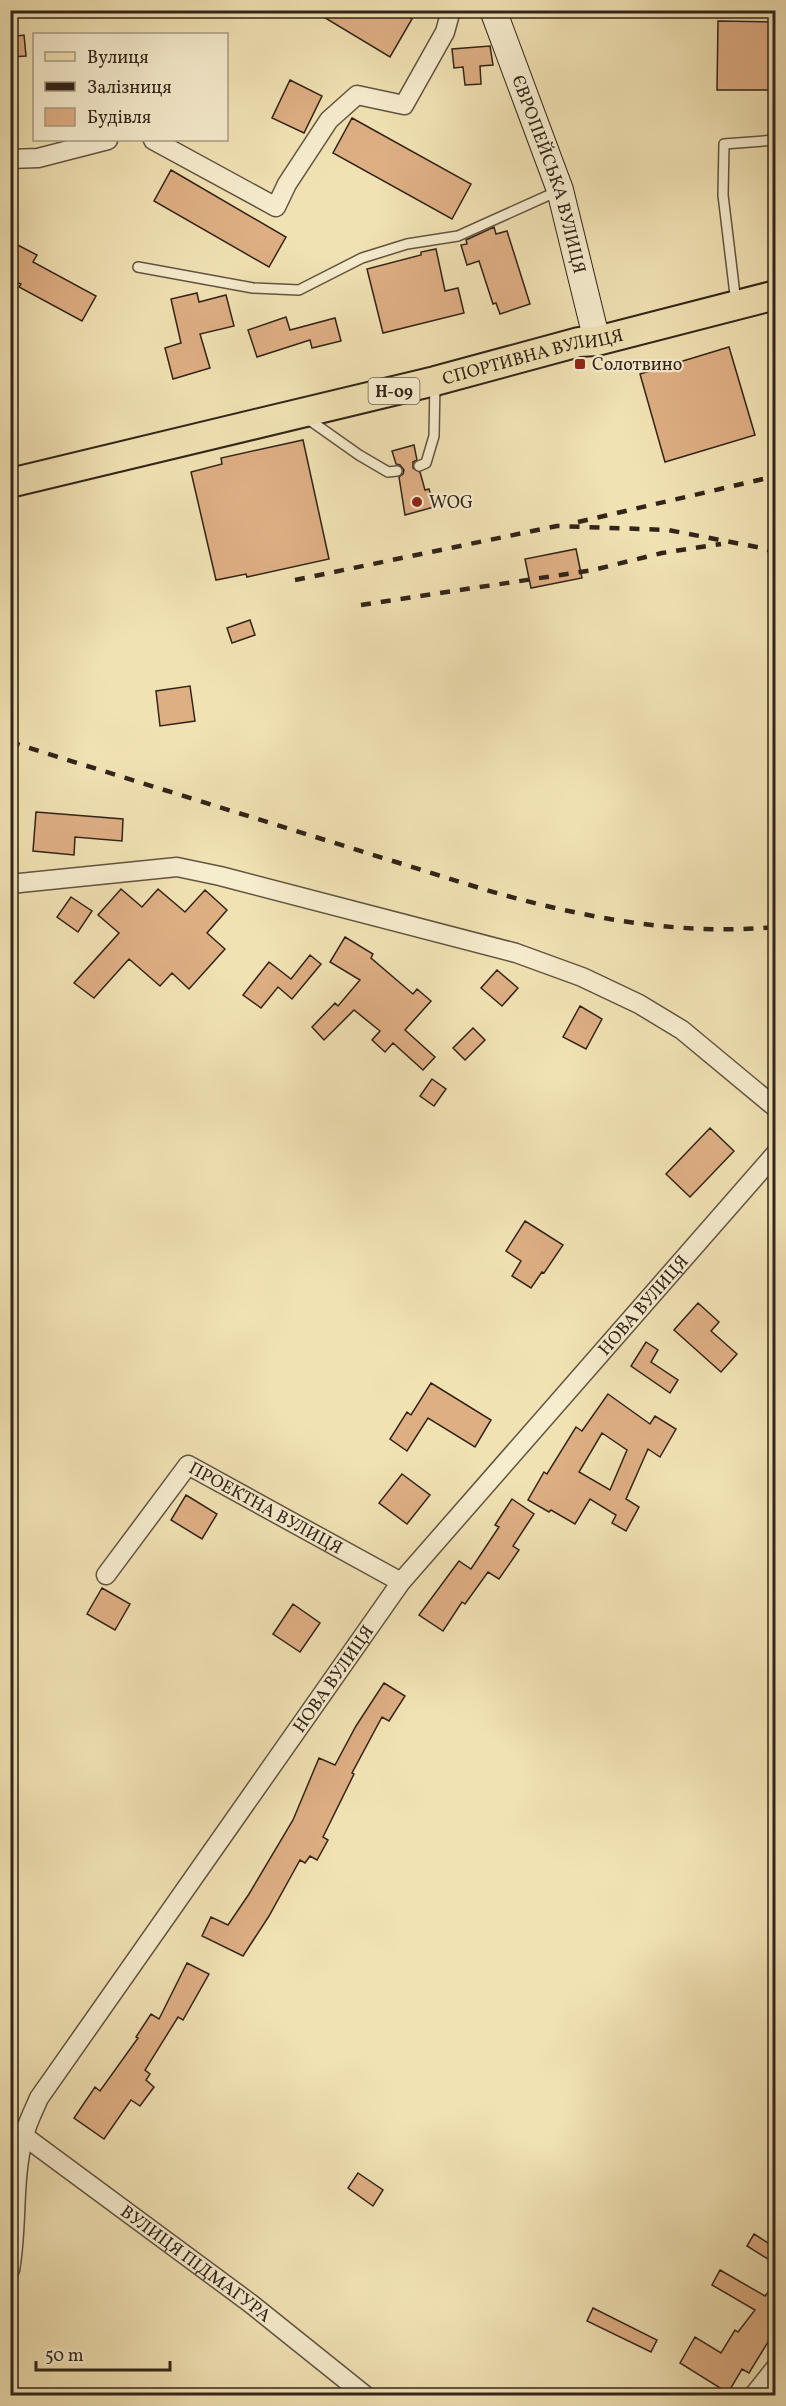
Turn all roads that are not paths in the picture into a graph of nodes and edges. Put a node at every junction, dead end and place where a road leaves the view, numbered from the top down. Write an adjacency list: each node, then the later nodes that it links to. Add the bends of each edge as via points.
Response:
1 (451, 10): 5 (street, via 446,32 404,105 357,95 329,120 276,207)
2 (493, 10): 7 (street, ЄВРОПЕЙСЬКА ВУЛИЦЯ)
3 (776, 140): 10 (lane, via 724,144 723,195)
4 (104, 141): 6 (street, via 38,158)
5 (155, 141)
6 (10, 159)
7 (560, 190): 8 (lane, via 458,236 407,244 362,258 299,290 253,288); 11 (street, ЄВРОПЕЙСЬКА ВУЛИЦЯ)
8 (138, 267)
9 (776, 295): 10 (main road, СПОРТИВНА ВУЛИЦЯ / Н-09)
10 (736, 305): 11 (main road, СПОРТИВНА ВУЛИЦЯ / Н-09)
11 (597, 341): 12 (main road, СПОРТИВНА ВУЛИЦЯ / Н-09, via 579,342)
12 (435, 381): 13 (main road, СПОРТИВНА ВУЛИЦЯ / Н-09); 14 (lane, via 434,436 426,464)
13 (300, 413): 15 (lane, via 359,455 388,472); 16 (main road, СПОРТИВНА ВУЛИЦЯ / Н-09)
14 (418, 466)
15 (397, 471)
16 (10, 483)
17 (10, 884): 18 (street, via 177,867 516,953 582,977 639,1004 682,1030)
18 (776, 1108)
19 (776, 1153): 21 (street, НОВА ВУЛИЦЯ)
20 (106, 1575): 21 (street, ПРОЕКТНА ВУЛИЦЯ, via 188,1465)
21 (401, 1582): 22 (street, НОВА ВУЛИЦЯ, via 39,2098)
22 (24, 2136): 23 (street, НОВА ВУЛИЦЯ, via 17,2174 15,2245); 25 (street, ВУЛИЦЯ ПІДМАГУРА, via 250,2303)
23 (10, 2270)
24 (776, 2367): 26 (street)
25 (366, 2396)
26 (753, 2396)

